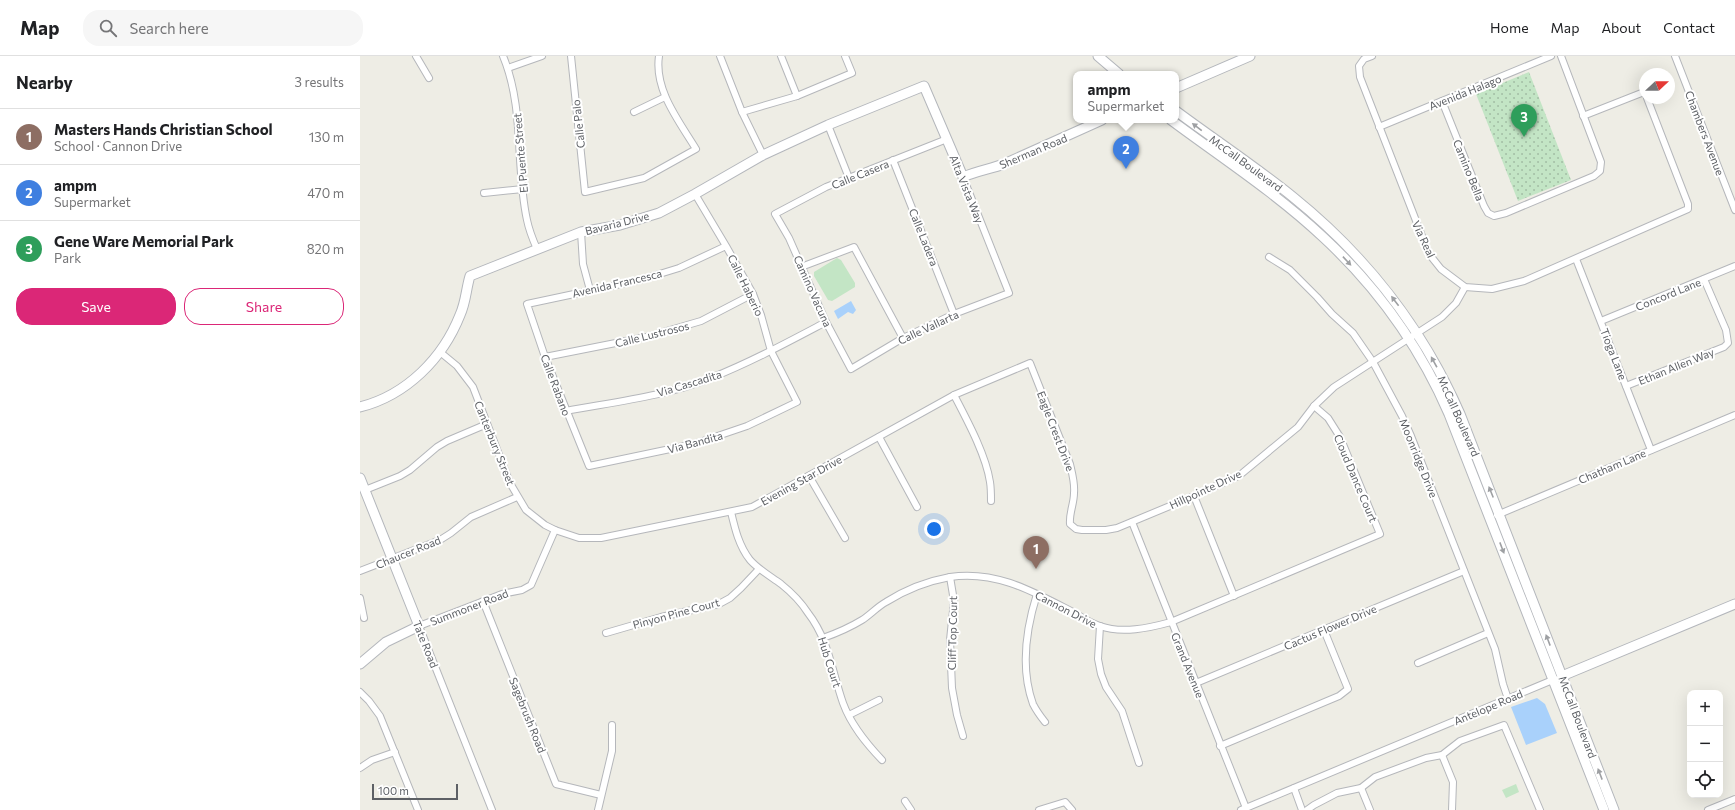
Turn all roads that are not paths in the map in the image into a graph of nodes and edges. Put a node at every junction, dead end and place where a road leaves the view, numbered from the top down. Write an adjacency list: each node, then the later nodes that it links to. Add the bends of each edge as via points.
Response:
1 (416, 56): 17 (street)
2 (503, 56): 15 (street, El Puente Street)
3 (542, 56): 15 (street)
4 (570, 56): 22 (street, Calle Palo, via 585,192 644,178 696,149)
5 (659, 56): 22 (street, via 660,79)
6 (720, 56): 26 (street)
7 (781, 56): 21 (street)
8 (845, 56): 21 (street, via 852,73)
9 (1098, 56): 16 (main road)
10 (1250, 56): 19 (main road)
11 (1372, 56): 32 (street, Via Real, via 1364,59 1359,66 1360,77)
12 (1551, 56): 23 (street, Avenida Halago)
13 (1561, 56): 28 (street)
14 (1675, 56): 42 (street, Chambers Avenue)
15 (508, 68): 38 (street, El Puente Street, via 517,113)
16 (1116, 71)
17 (429, 78)
18 (924, 86): 31 (main road, Bavaria Drive); 33 (main road, Alta Vista Way)
19 (1179, 87)
20 (1639, 94): 28 (street)
21 (797, 96): 26 (street)
22 (666, 97): 25 (street)
23 (1442, 101): 28 (street, Camino Bella, via 1484,206 1488,213 1494,216 1594,176 1600,171 1601,162); 32 (street, Avenida Halago)
24 (1649, 104): 49 (street, via 1688,209)
25 (634, 112)
26 (742, 112): 34 (street)
27 (1179, 113): 46 (main road, McCall Boulevard, one-way to 27, via 1290,194)
28 (1582, 116)
29 (1095, 123): 36 (main road, Sherman Road, via 1004,164)
30 (1175, 123): 41 (main road, McCall Boulevard)
31 (828, 125): 34 (main road, Bavaria Drive); 37 (street)
32 (1379, 127): 53 (street, Via Real, via 1429,254 1441,270)
33 (947, 138): 35 (street, Calle Casera); 36 (main road, Alta Vista Way)
34 (763, 155): 40 (main road, Bavaria Drive)
35 (893, 160): 37 (street, Calle Casera); 58 (street, Calle Ladera)
36 (963, 177): 55 (street, Alta Vista Way)
37 (849, 178): 43 (street, Calle Casera, via 809,195)
38 (523, 189): 39 (street); 47 (street, El Puente Street, via 526,218)
39 (484, 193)
40 (695, 194): 44 (main road, Bavaria Drive, via 659,213 620,225); 45 (street, Calle Haberio)
41 (1287, 206): 46 (main road, via 1296,207 1332,239); 61 (main road, McCall Boulevard, one-way to 61, via 1323,237)
42 (1735, 210)
43 (775, 214): 51 (street, Camino Vacuna)
44 (580, 232): 47 (main road, Bavaria Drive); 54 (street, via 583,264)
45 (726, 246): 54 (street, Avenida Francesca, via 679,268 640,280); 56 (street, Calle Haberio)
46 (1347, 246): 61 (main road, McCall Boulevard, one-way to 46, via 1386,290)
47 (537, 249): 64 (main road, Bavaria Drive, via 470,276 461,313)
48 (1269, 257): 66 (street, Moonridge Drive, via 1290,270 1353,333)
49 (1576, 259): 53 (street, via 1504,287); 59 (street, Tioga Lane)
50 (1735, 266): 52 (street, Concord Lane)
51 (801, 267): 60 (street, Camino Vacuna); 62 (street, via 854,246)
52 (1704, 279): 59 (street, Concord Lane); 69 (street, Ethan Allen Way, via 1726,330 1728,343 1724,347)
53 (1465, 287): 61 (street, Hillpointe Drive, via 1456,303 1442,317)
54 (590, 290): 57 (street, Avenida Francesca)
55 (1009, 292): 58 (street, Calle Vallarta)
56 (753, 294): 63 (street, Calle Haberio); 65 (street, Calle Lustrosos, via 701,321 646,337)
57 (527, 304): 65 (street, Calle Rabano)
58 (954, 314): 62 (street, Calle Vallarta)
59 (1601, 321): 69 (street, Tioga Lane)
60 (826, 322): 63 (street, Via Cascadita); 68 (street, Camino Vacuna)
61 (1413, 336): 66 (street, Hillpointe Drive); 88 (main road, McCall Boulevard, one-way to 61, via 1450,391); 89 (main road, McCall Boulevard, via 1442,398)
62 (903, 338): 68 (street, Calle Vallarta)
63 (772, 351): 71 (street, Calle Haberio); 74 (street, Via Cascadita, via 711,378 673,390)
64 (440, 352): 73 (main road, Bavaria Drive, via 426,370 411,382 382,399); 76 (street, Canterbury Street, via 466,376 473,387)
65 (545, 357): 74 (street, Calle Rabano)
66 (1373, 362): 72 (street, Hillpointe Drive, via 1334,388); 98 (street, Moonridge Drive, via 1402,416)
67 (1030, 363): 70 (street, Evening Star Drive); 91 (street, Eagle Crest Drive, via 1070,464 1074,493 1069,515)
68 (851, 368)
69 (1626, 386): 78 (street, Tioga Lane)
70 (954, 395): 77 (street, Evening Star Drive); 85 (street, via 967,418 986,467)
71 (797, 402): 79 (street, Via Bandita, via 748,426 694,444)
72 (1314, 406): 83 (street, Hillpointe Drive, via 1298,427 1240,475); 93 (street, Cloud Dance Court, via 1328,418 1340,437)
73 (360, 407)
74 (566, 411): 79 (street, Calle Rabano)
75 (1735, 415): 78 (street, Chatham Lane)
76 (487, 424): 82 (street, via 447,441 400,476); 84 (street, Canterbury Street)
77 (879, 437): 80 (street, Evening Star Drive); 86 (street)
78 (1651, 450): 88 (street, Chatham Lane)
79 (589, 466)
80 (809, 476): 87 (street, Evening Star Drive, via 762,502); 94 (street)
81 (360, 478): 82 (main road, Tate Road)
82 (365, 490): 95 (main road, Tate Road)
83 (1194, 496): 90 (street, Hillpointe Drive); 101 (street)
84 (517, 497): 92 (street, Canterbury Street, via 535,518); 95 (street, Chaucer Road, via 471,517 440,540)
85 (991, 501)
86 (917, 507)
87 (731, 512): 92 (street, Evening Star Drive, via 601,538 579,538); 96 (street, Hub Court, via 741,544)
88 (1499, 514): 89 (street, Chatham Lane); 115 (main road, McCall Boulevard, one-way to 88)
89 (1490, 518): 116 (main road, McCall Boulevard, one-way to 116)
90 (1132, 522): 91 (street, Hillpointe Drive, via 1106,530 1076,529); 106 (street, Grand Avenue)
91 (1070, 524)
92 (555, 530): 103 (street, Summoner Road, via 531,585)
93 (1380, 534): 101 (street, Cannon Drive)
94 (845, 538)
95 (392, 558): 97 (street, Chaucer Road); 107 (main road, Tate Road)
96 (759, 569): 110 (street, Pinyon Pine Court, via 730,598 719,604 660,616); 112 (street, Hub Court, via 794,596 808,612)
97 (360, 571)
98 (1464, 571): 109 (street, Cactus Flower Drive); 111 (street, Moonridge Drive)
99 (950, 577): 100 (street, Cannon Drive, via 969,576 1004,580); 112 (street, Cannon Drive, via 905,591 845,630); 124 (street, Cliff Top Court, via 954,601 950,640 952,688 956,715)
100 (1037, 594): 108 (street, Cannon Drive); 122 (street, via 1027,630 1026,669 1034,705)
101 (1234, 596): 106 (street, Cannon Drive)
102 (360, 598): 105 (street)
103 (483, 601): 107 (street, Summoner Road); 133 (street, Sagebrush Road, via 556,784)
104 (1735, 604): 115 (main road, Antelope Road)
105 (364, 618)
106 (1171, 622): 108 (street, Cannon Drive, via 1133,630); 117 (street, Grand Avenue)
107 (419, 626): 114 (main road, via 386,642); 138 (street, Tate Road)
108 (1100, 626): 129 (street, via 1098,659 1101,674 1106,687 1122,711)
109 (1324, 630): 117 (street, Cactus Flower Drive); 125 (street, via 1348,689 1339,696)
110 (606, 633)
111 (1488, 633): 113 (street); 119 (street, Moonridge Drive)
112 (823, 638): 121 (street, Hub Court)
113 (1418, 663)
114 (360, 664)
115 (1562, 676): 116 (street, Antelope Road); 149 (main road, McCall Boulevard, one-way to 115)
116 (1553, 680): 119 (street, Antelope Road); 148 (main road, McCall Boulevard)
117 (1196, 683): 125 (street, Grand Avenue)
118 (360, 692): 126 (street, via 380,716)
119 (1508, 699): 131 (street, Antelope Road)
120 (879, 700): 121 (street)
121 (849, 715): 128 (street, Hub Court, via 868,745)
122 (1045, 722)
123 (612, 725): 133 (street, via 612,751)
124 (963, 736)
125 (1220, 746): 136 (street, Grand Avenue)
126 (394, 752): 130 (street, via 372,760); 137 (street)
127 (1442, 755): 132 (street, via 1426,758 1375,777); 146 (street, via 1453,782); 147 (street, via 1460,742 1504,725)
128 (882, 760)
129 (1139, 763)
130 (360, 768)
131 (1294, 788): 136 (street, Antelope Road); 143 (street)
132 (1361, 788): 144 (street, via 1338,793); 145 (street)
133 (601, 795): 139 (street)
134 (1735, 799): 150 (street)
135 (905, 801): 140 (street)
136 (1243, 809)
137 (418, 810)
138 (492, 810)
139 (598, 810)
140 (911, 810)
141 (1039, 810): 142 (street, via 1065,802)
142 (1072, 810)
143 (1301, 810): 144 (street)
144 (1306, 810)
145 (1370, 810)
146 (1452, 810)
147 (1540, 810)
148 (1604, 810)
149 (1614, 810)
150 (1708, 810)

